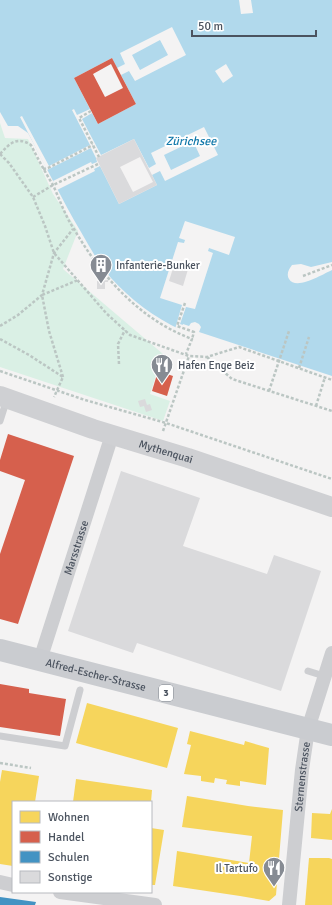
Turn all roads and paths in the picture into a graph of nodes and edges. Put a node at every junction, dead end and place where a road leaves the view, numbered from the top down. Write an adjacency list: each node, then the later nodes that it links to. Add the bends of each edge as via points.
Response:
1 (91, 111): 2 (path, via 79,118)
2 (93, 145): 4 (path); 6 (path)
3 (0, 154): 6 (path, via 14,142 26,142 32,145); 8 (path)
4 (99, 157)
5 (98, 164): 7 (path)
6 (43, 169): 7 (path)
7 (53, 185): 8 (path); 9 (path)
8 (33, 197): 10 (path)
9 (73, 228): 10 (path); 20 (path, via 98,266 123,294 146,315 174,332)
10 (54, 253): 13 (path); 14 (path)
11 (332, 266): 12 (path)
12 (303, 276)
13 (78, 280): 14 (path); 17 (path, via 106,313)
14 (42, 295): 16 (path); 28 (path, via 49,331)
15 (185, 303): 20 (path, via 177,326 194,332)
16 (0, 326)
17 (125, 330): 22 (path); 25 (path, via 118,344)
18 (289, 331): 24 (path)
19 (309, 337): 26 (path)
20 (192, 338): 22 (path)
21 (0, 339): 28 (path)
22 (187, 355): 23 (path); 38 (path)
23 (207, 357): 24 (path, via 239,347); 32 (path, via 232,379)
24 (278, 361): 26 (path); 32 (path)
25 (119, 364)
26 (298, 368): 29 (path)
27 (0, 371): 31 (path)
28 (63, 377): 31 (path)
29 (325, 377): 30 (path); 35 (path)
30 (332, 380)
31 (57, 390): 34 (path); 38 (path)
32 (269, 391): 35 (path)
33 (4, 398): 37 (lane); 40 (main road, Mythenquai)
34 (54, 399)
35 (316, 406): 36 (path)
36 (332, 411)
37 (0, 421)
38 (166, 423): 39 (path); 41 (path)
39 (163, 433)
40 (112, 435): 42 (main road, Mythenquai); 45 (street, Marsstrasse)
41 (332, 479)
42 (332, 507)
43 (0, 650): 45 (main road, Alfred-Escher-Strasse / 3)
44 (332, 653): 47 (street, Sternenstrasse)
45 (40, 660): 49 (main road, Alfred-Escher-Strasse / 3)
46 (308, 671): 47 (lane)
47 (324, 676): 49 (street, Sternenstrasse)
48 (80, 690): 51 (lane, via 65,746)
49 (308, 730): 50 (main road, Alfred-Escher-Strasse / 3); 58 (street, Sternenstrasse)
50 (332, 735)
51 (0, 736)
52 (0, 763): 53 (path)
53 (31, 768)
54 (0, 882): 55 (street)
55 (12, 885)
56 (67, 893): 57 (street)
57 (156, 905)
58 (289, 905)

